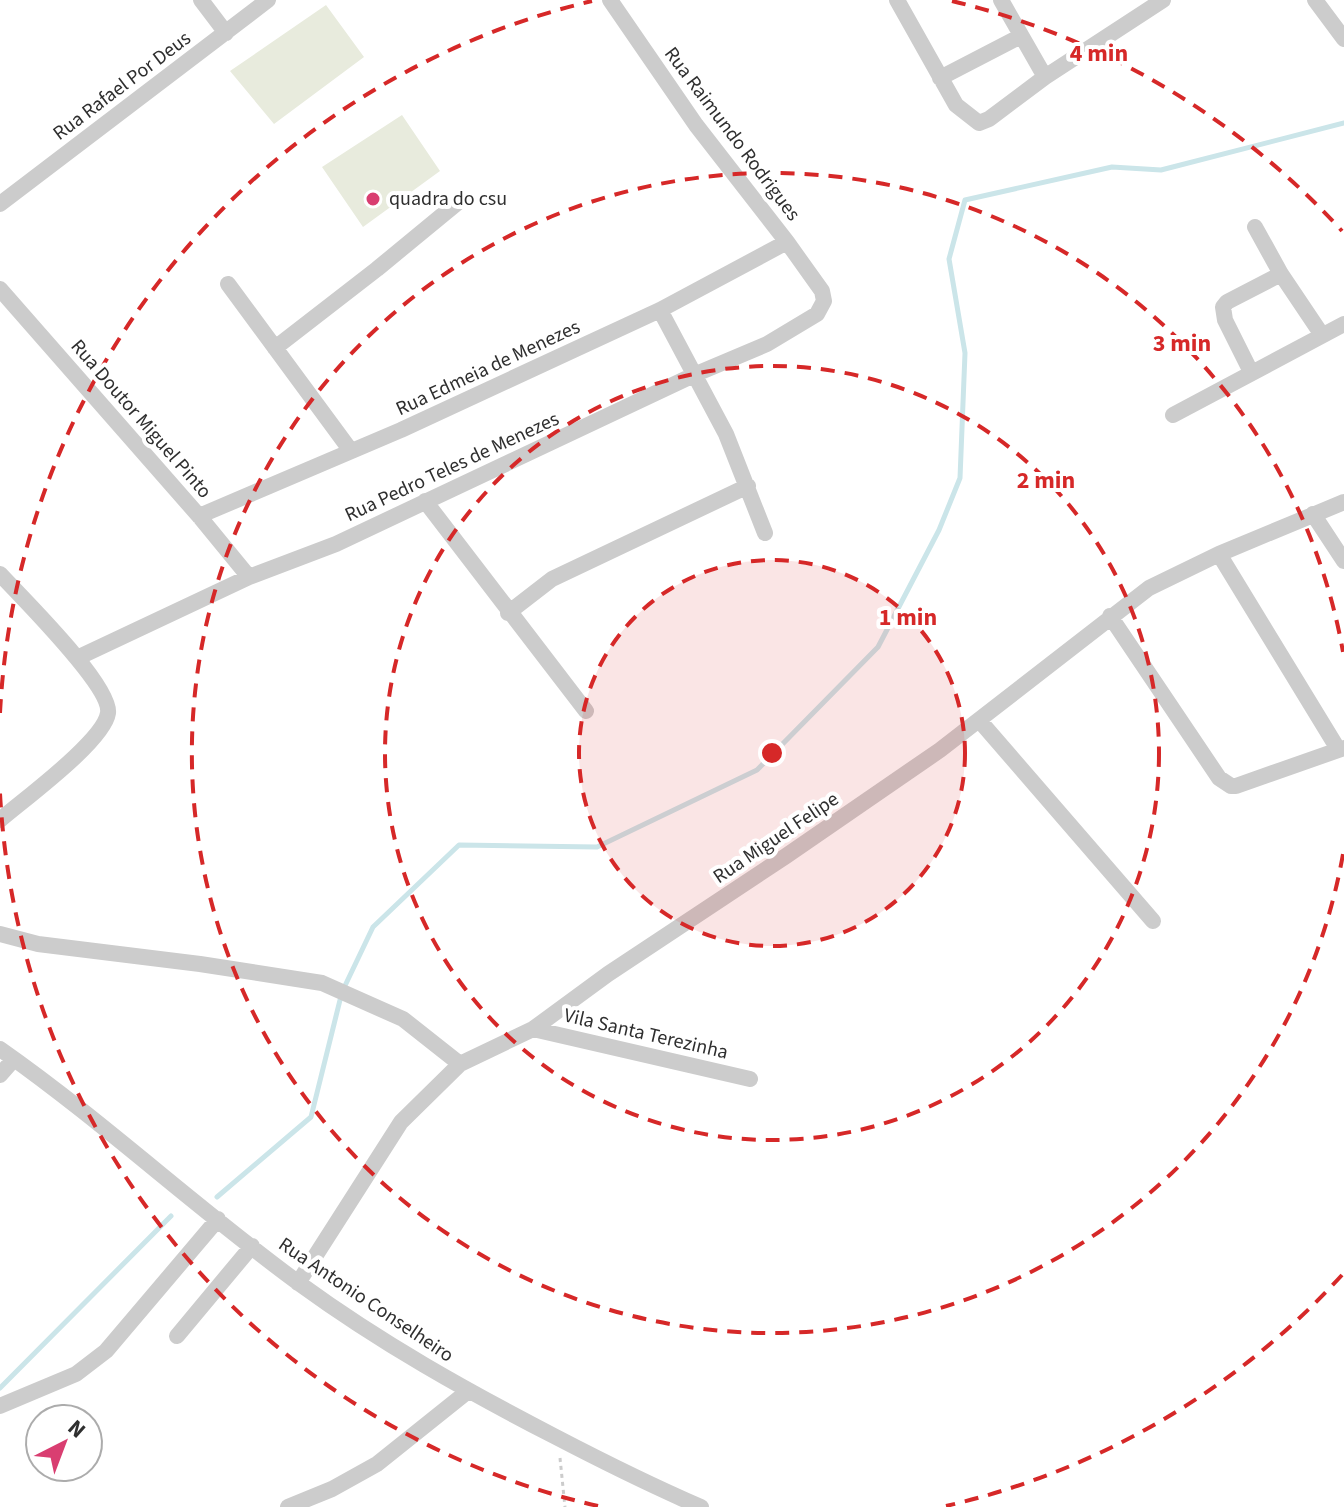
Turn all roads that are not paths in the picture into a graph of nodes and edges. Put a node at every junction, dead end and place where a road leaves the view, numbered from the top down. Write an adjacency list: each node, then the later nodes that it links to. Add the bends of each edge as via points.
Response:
1 (201, 0): 8 (street)
2 (268, 0): 8 (street, Rua Rafael Por Deus)
3 (897, 0): 12 (street)
4 (1001, 0): 9 (street)
5 (1315, 0): 10 (street)
6 (618, 2): 16 (street, Rua Raimundo Rodrigues, via 696,125)
7 (1157, 2): 11 (street)
8 (226, 33): 14 (street, Rua Rafael Por Deus)
9 (1021, 36): 11 (street); 12 (street)
10 (1344, 39)
11 (1045, 77): 12 (street, via 979,123 956,105)
12 (940, 78)
13 (462, 199): 24 (street)
14 (0, 204)
15 (1255, 227): 17 (street)
16 (787, 242): 20 (street, Rua Raimundo Rodrigues); 21 (street, Rua Edmeia de Menezes)
17 (1281, 274): 23 (street); 25 (street, via 1223,307)
18 (228, 284): 24 (street)
19 (0, 289): 33 (street, Rua Doutor Miguel Pinto)
20 (822, 291): 26 (street, Rua Pedro Teles de Menezes, via 823,306 814,318)
21 (660, 310): 26 (street); 28 (street, Rua Edmeia de Menezes)
22 (1344, 324): 23 (street)
23 (1322, 335): 25 (street)
24 (275, 348): 28 (street)
25 (1251, 372): 27 (street)
26 (696, 374): 29 (street); 30 (street, Rua Pedro Teles de Menezes)
27 (1173, 415)
28 (351, 451): 33 (street, Rua Edmeia de Menezes)
29 (748, 486): 34 (street); 39 (street, via 552,579)
30 (425, 501): 38 (street, Rua Pedro Teles de Menezes, via 336,544); 39 (street)
31 (1344, 502): 32 (street, Rua Miguel Felipe)
32 (1313, 514): 35 (street, Rua Miguel Felipe); 36 (street)
33 (199, 516): 38 (street, Rua Doutor Miguel Pinto)
34 (765, 533)
35 (1219, 554): 40 (street, Rua Miguel Felipe, via 1149,588); 44 (street)
36 (1344, 561)
37 (0, 574): 41 (street)
38 (249, 577): 41 (street, Rua Pedro Teles de Menezes)
39 (508, 613): 42 (street)
40 (1110, 616): 43 (street, Rua Miguel Felipe); 44 (street, via 1226,784 1236,786)
41 (77, 658): 45 (street, via 107,700 106,721 59,771)
42 (586, 711)
43 (979, 720): 46 (street); 48 (street, Rua Miguel Felipe)
44 (1341, 749)
45 (1, 817)
46 (1153, 921)
47 (0, 934): 50 (street, via 38,944 322,983 403,1019)
48 (533, 1029): 50 (street, Rua Miguel Felipe); 52 (street, Vila Santa Terezinha)
49 (7, 1054): 51 (street); 53 (street, Rua Antonio Conselheiro)
50 (460, 1064): 55 (street, Rua Miguel Felipe, via 401,1122)
51 (0, 1075)
52 (750, 1079)
53 (218, 1219): 54 (street, Rua Antonio Conselheiro); 58 (street, via 106,1351 76,1374)
54 (252, 1246): 55 (street, Rua Antonio Conselheiro); 56 (street)
55 (298, 1283): 57 (street, Rua Antonio Conselheiro)
56 (177, 1336)
57 (467, 1392): 59 (street, Rua Antonio Conselheiro); 60 (street, via 377,1464)
58 (0, 1406)
59 (675, 1501): 61 (street, Rua Antonio Conselheiro)
60 (288, 1507)
61 (701, 1507)

